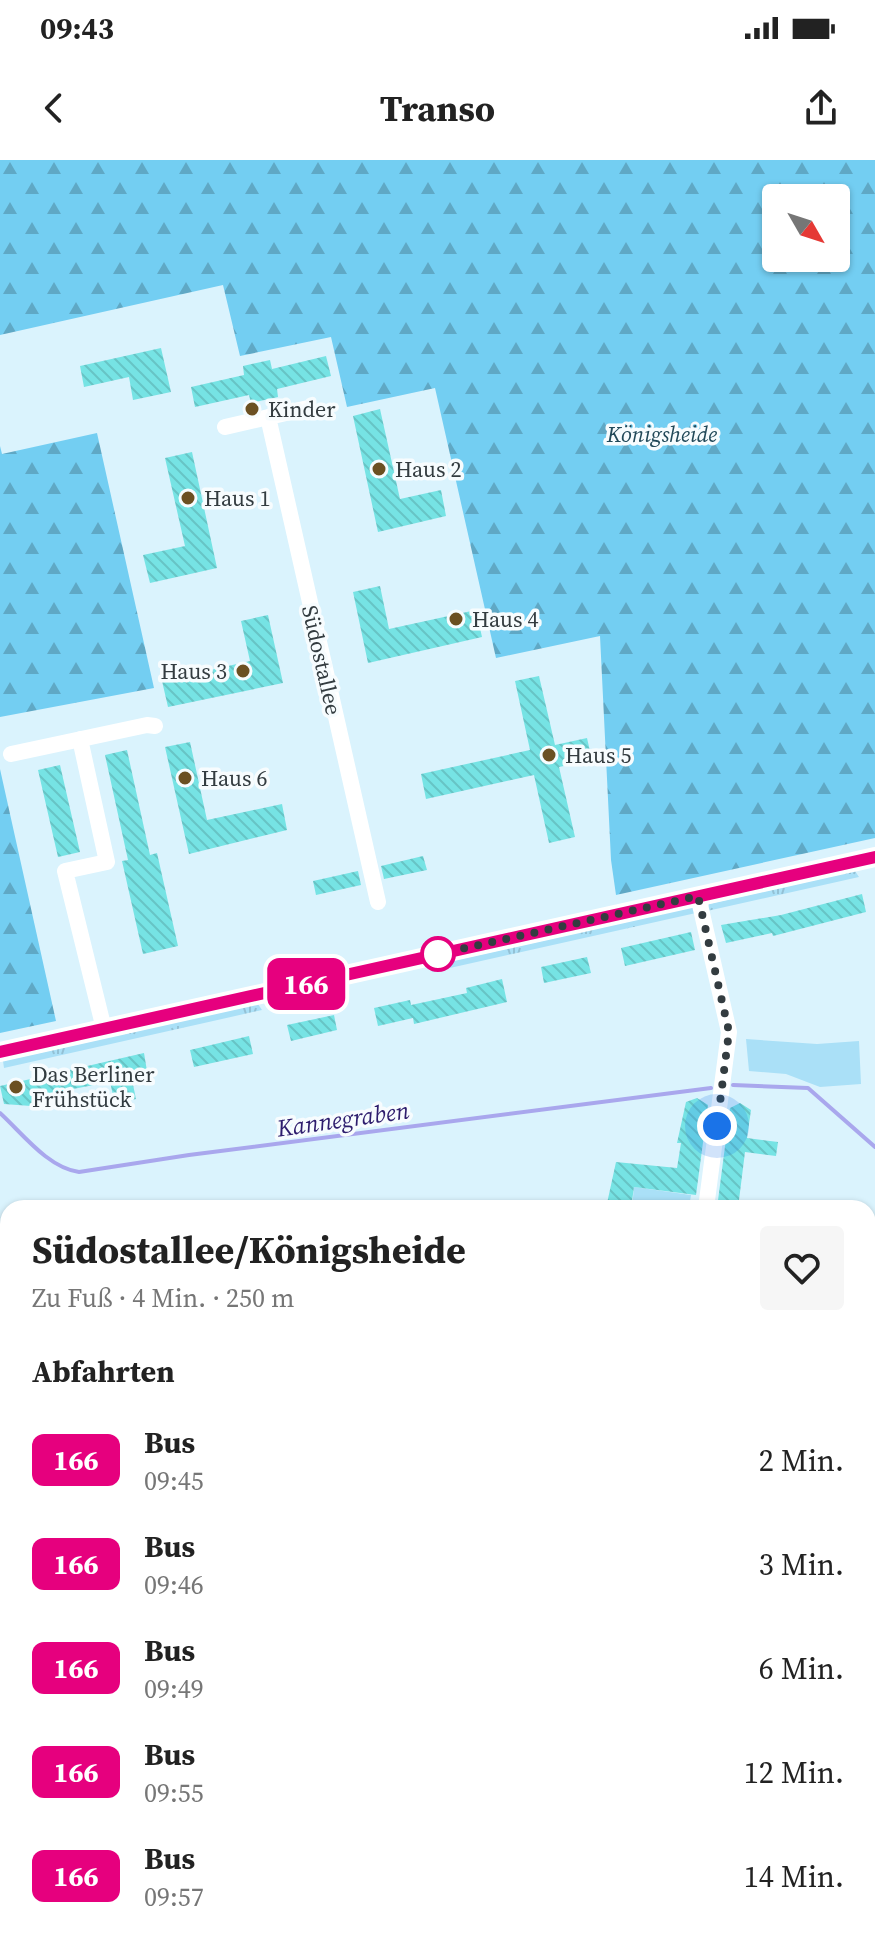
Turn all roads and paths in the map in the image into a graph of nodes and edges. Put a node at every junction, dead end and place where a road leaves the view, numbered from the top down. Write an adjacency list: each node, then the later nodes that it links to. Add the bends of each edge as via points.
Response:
1 (308, 408): 2 (street)
2 (268, 417): 3 (street); 9 (street, Südostallee)
3 (225, 427)
4 (155, 726): 5 (street)
5 (80, 739): 6 (street); 10 (street, via 107,862 65,871)
6 (11, 754)
7 (875, 857): 8 (street)
8 (698, 896): 10 (street); 12 (street, via 729,1032)
9 (378, 902)
10 (104, 1029): 11 (street)
11 (0, 1052)
12 (707, 1200)

